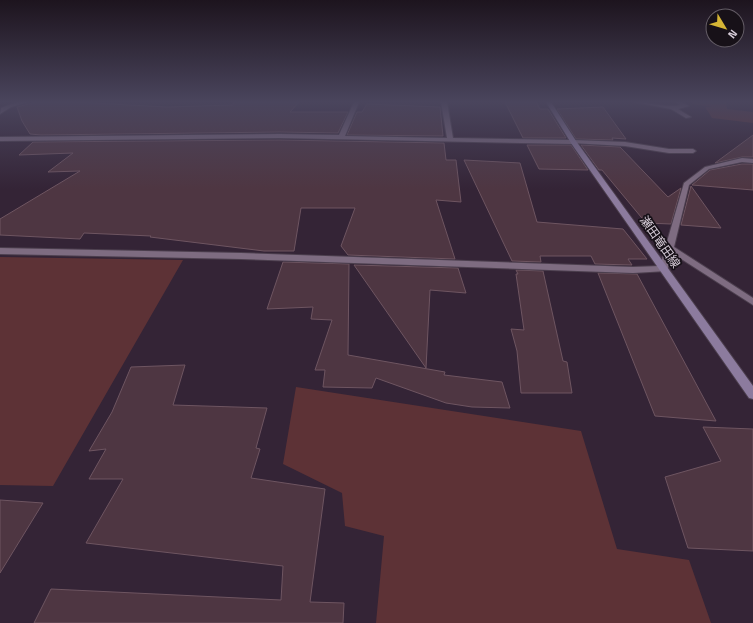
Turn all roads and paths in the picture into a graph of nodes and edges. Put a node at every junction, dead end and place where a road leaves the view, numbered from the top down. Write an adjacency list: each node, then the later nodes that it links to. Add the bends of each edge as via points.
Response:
1 (344, 131): 4 (street)
2 (449, 131): 6 (street)
3 (566, 131): 7 (main road, 瀬田竜田線)
4 (341, 138): 5 (street, via 280,136); 6 (street)
5 (0, 139)
6 (450, 140): 7 (street)
7 (573, 142): 8 (street, via 625,144 670,152); 12 (main road, 瀬田竜田線)
8 (693, 151)
9 (753, 161): 10 (street, via 742,160 707,168 686,184)
10 (669, 247): 12 (street); 13 (street)
11 (0, 251): 12 (street)
12 (664, 269): 14 (main road, 瀬田竜田線)
13 (753, 302)
14 (753, 395)

